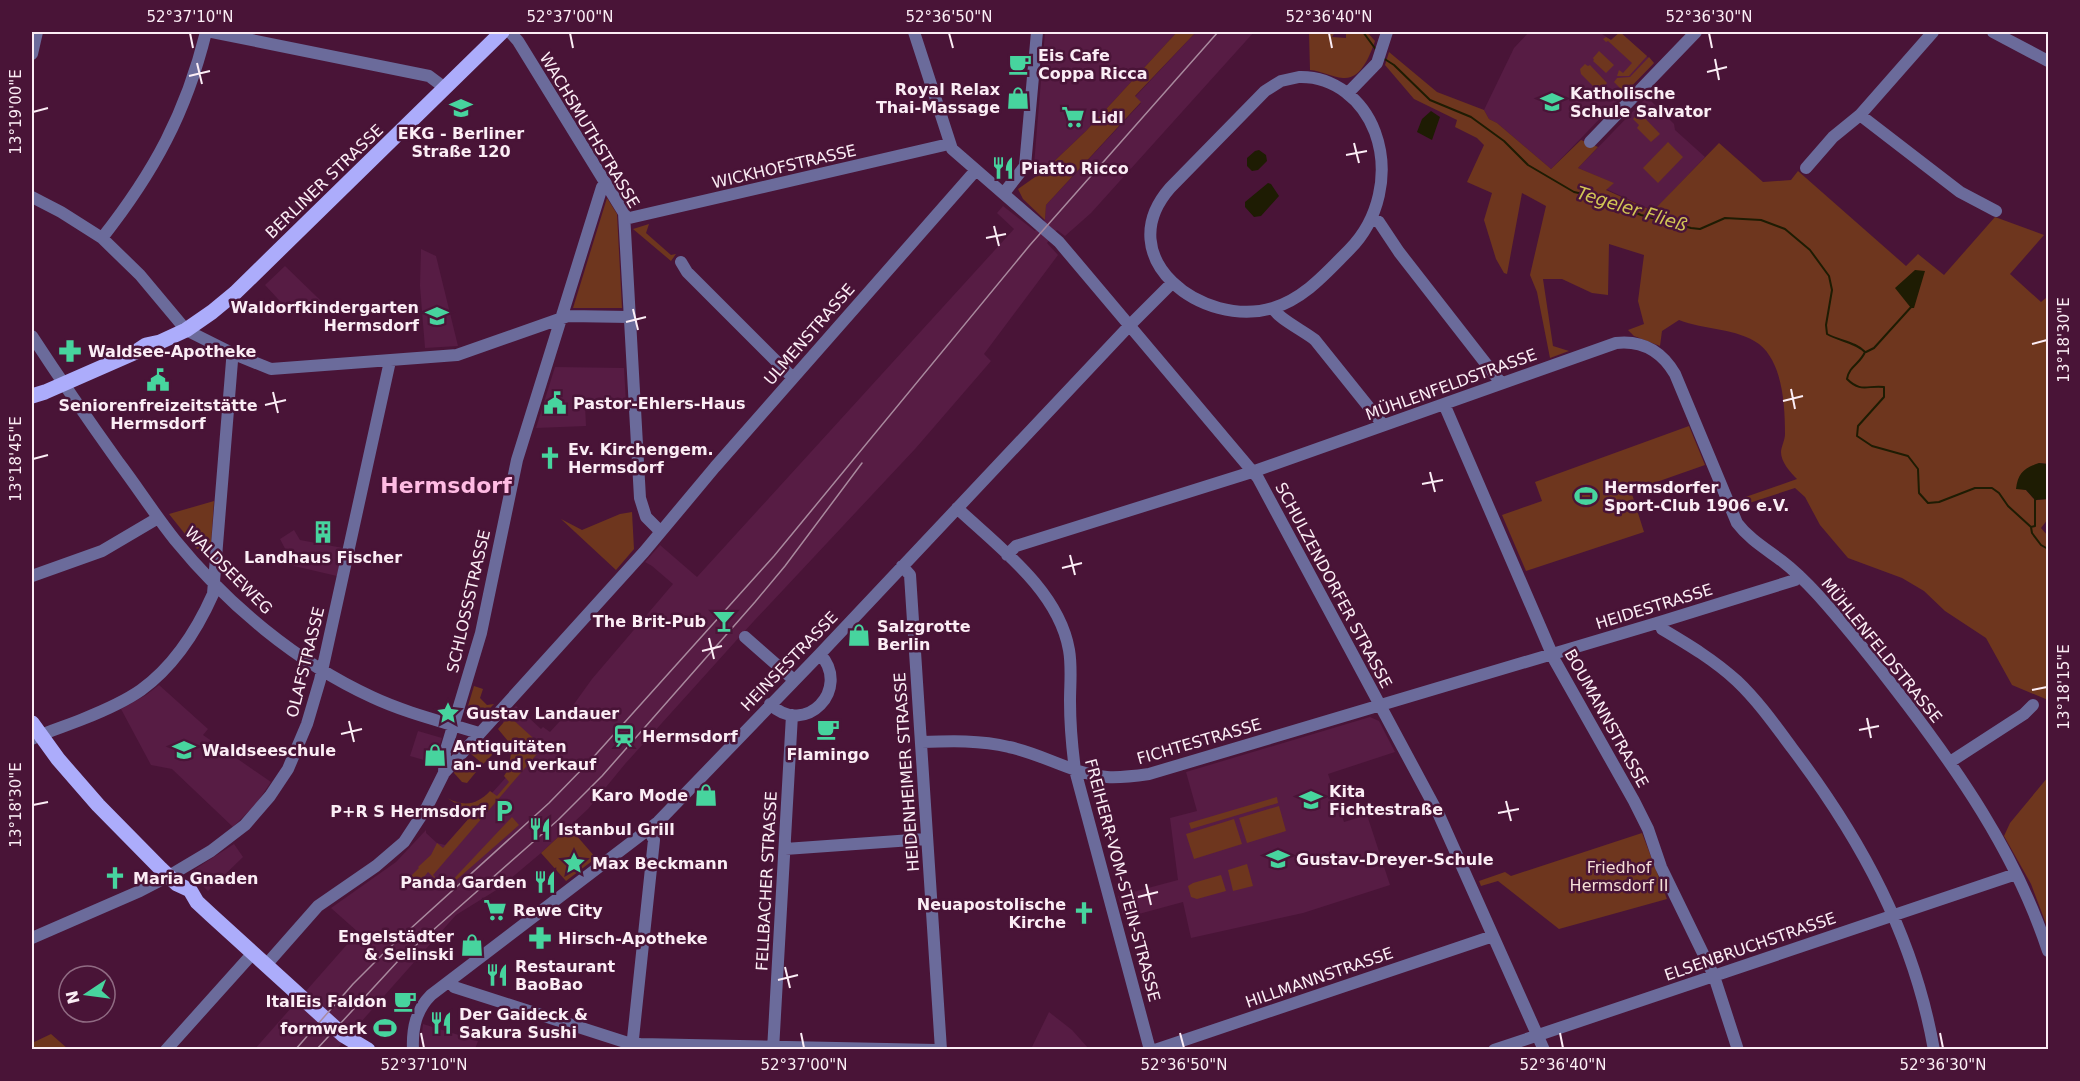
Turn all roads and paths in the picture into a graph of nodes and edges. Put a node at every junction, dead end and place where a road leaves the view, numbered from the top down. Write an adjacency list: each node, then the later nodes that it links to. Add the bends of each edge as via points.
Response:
1 (38, 32): 13 (street)
2 (206, 32): 28 (street, via 191,88 167,140 146,178)
3 (212, 32): 12 (street)
4 (502, 32): 15 (main road, BERLINER STRASSE)
5 (510, 32): 22 (street, WACHSMUTHSTRASSE)
6 (914, 32): 19 (street)
7 (1037, 32): 23 (street, via 1025,166)
8 (1387, 32): 16 (street, via 1377,63)
9 (1696, 32): 18 (street)
10 (1933, 32): 17 (street)
11 (1993, 32): 14 (street)
12 (250, 35): 15 (street, via 429,76)
13 (32, 54)
14 (2049, 61)
15 (445, 88): 35 (main road, BERLINER STRASSE, via 235,293)
16 (1348, 93): 26 (street, via 1367,116 1379,145 1381,178); 30 (street, via 1316,78 1289,78 1273,85 1170,188 1154,212 1151,239 1157,263)
17 (1860, 115): 20 (street, via 1833,137); 25 (street, via 1960,192)
18 (1590, 142)
19 (949, 144): 21 (street, SCHULZENDORFER STRASSE); 27 (street, WICKHOFSTRASSE)
20 (1806, 168)
21 (976, 170): 23 (street, SCHULZENDORFER STRASSE); 39 (street, ULMENSTRASSE)
22 (606, 184): 27 (street, WACHSMUTHSTRASSE); 33 (street, SCHLOSSSTRASSE)
23 (1005, 194): 34 (street, SCHULZENDORFER STRASSE, via 1059,242)
24 (32, 197): 28 (street)
25 (1996, 212)
26 (1372, 218): 31 (street, via 1359,240 1322,278 1299,296); 40 (street, via 1379,222)
27 (625, 219): 32 (street, WACHSMUTHSTRASSE)
28 (102, 238): 35 (street)
29 (681, 262): 39 (street)
30 (1172, 283): 31 (street, via 1220,308 1247,312); 34 (street, HEINSESTRASSE)
31 (1273, 308): 45 (street, via 1275,314 1315,340)
32 (630, 317): 33 (street); 49 (street, WACHSMUTHSTRASSE, via 640,498 646,517)
33 (560, 319): 38 (street, via 460,355); 65 (street, SCHLOSSSTRASSE, via 517,460 481,633)
34 (1130, 325): 46 (street, SCHULZENDORFER STRASSE); 47 (street, HEINSESTRASSE)
35 (186, 330): 37 (street); 41 (main road, BERLINER STRASSE, via 149,351 134,353)
36 (32, 336): 41 (street, WALDSEEWEG)
37 (234, 354): 38 (street, via 271,369); 54 (street)
38 (390, 361): 59 (street, OLAFSTRASSE)
39 (793, 378): 49 (street, ULMENSTRASSE)
40 (1501, 383): 44 (street, MÜHLENFELDSTRASSE); 53 (street, MÜHLENFELDSTRASSE, via 1616,343 1638,344 1657,352 1675,374 1737,523)
41 (63, 384): 42 (main road, BERLINER STRASSE); 48 (street, WALDSEEWEG)
42 (38, 394): 43 (main road, BERLINER STRASSE, via 42,397)
43 (32, 402)
44 (1444, 404): 45 (street, MÜHLENFELDSTRASSE); 58 (street, BOUMANNSTRASSE)
45 (1382, 426): 46 (street, MÜHLENFELDSTRASSE)
46 (1252, 472): 50 (street, MÜHLENFELDSTRASSE, via 1016,546); 62 (street, SCHULZENDORFER STRASSE)
47 (957, 508): 50 (street, FREIHERR-VOM-STEIN-STRASSE); 51 (street, HEINSESTRASSE)
48 (158, 518): 52 (street, via 102,551); 54 (street, WALDSEEWEG)
49 (660, 531): 67 (street, ULMENSTRASSE)
50 (1007, 555): 70 (street, FREIHERR-VOM-STEIN-STRASSE, via 1037,584 1066,636)
51 (902, 566): 57 (street, HEINSESTRASSE); 68 (street, HEIDENHEIMER STRASSE, via 910,575)
52 (32, 576)
53 (1799, 576): 55 (street, HEIDESTRASSE); 69 (street, MÜHLENFELDSTRASSE, via 1853,635)
54 (214, 582): 59 (street, WALDSEEWEG, via 265,629); 66 (street, via 213,594 195,630 157,677 141,690 82,719)
55 (1660, 622): 58 (street, HEIDESTRASSE); 77 (street, via 1662,629 1714,661 1766,714 1846,825)
56 (745, 637): 60 (street)
57 (820, 654): 60 (street, HEINSESTRASSE); 64 (street, via 831,670 826,697 809,713)
58 (1551, 654): 62 (street, HEIDESTRASSE); 83 (street, BOUMANNSTRASSE, via 1634,801)
59 (322, 670): 65 (street, WALDSEEWEG, via 373,698); 76 (street, OLAFSTRASSE, via 299,746 270,796 236,833)
60 (794, 680): 61 (street, HEINSESTRASSE)
61 (770, 704): 64 (street); 72 (street, HEINSESTRASSE)
62 (1380, 705): 70 (street, FICHTESTRASSE, via 1149,774 1109,777); 78 (street, SCHULZENDORFER STRASSE, via 1450,836)
63 (2033, 705): 69 (street)
64 (792, 715): 74 (street, FELLBACHER STRASSE)
65 (453, 725): 67 (street, WALDSEEWEG); 71 (street, SCHLOSSSTRASSE, via 443,762)
66 (34, 732): 76 (main road, via 98,805)
67 (479, 733): 71 (street, ULMENSTRASSE)
68 (921, 742): 70 (street, FICHTESTRASSE, via 995,744 1030,752); 73 (street, HEIDENHEIMER STRASSE)
69 (1950, 762): 75 (street, MÜHLENFELDSTRASSE)
70 (1075, 770): 93 (street, FREIHERR-VOM-STEIN-STRASSE)
71 (444, 773): 82 (street, SCHLOSSSTRASSE, via 428,807 404,842 318,906)
72 (649, 830): 84 (street, HEINSESTRASSE); 86 (street, via 654,840)
73 (926, 839): 74 (street); 92 (street, HEIDENHEIMER STRASSE)
74 (785, 849): 87 (street, FELLBACHER STRASSE)
75 (2016, 874): 77 (street, ELSENBRUCHSTRASSE); 80 (street, MÜHLENFELDSTRASSE)
76 (173, 880): 79 (street, OLAFSTRASSE); 81 (main road, via 186,886 197,902)
77 (1894, 915): 83 (street, ELSENBRUCHSTRASSE); 98 (street, via 1918,980)
78 (1493, 936): 85 (street, SCHULZENDORFER STRASSE); 94 (street, HILLMANNSTRASSE)
79 (32, 938)
80 (2049, 951)
81 (253, 953): 82 (main road); 88 (street)
82 (266, 965): 89 (main road, via 343,1035)
83 (1714, 976): 85 (street, ELSENBRUCHSTRASSE); 97 (street, BOUMANNSTRASSE)
84 (450, 981): 86 (street, via 454,987); 90 (street, HEINSESTRASSE, via 420,1008)
85 (1538, 1035): 95 (street, ELSENBRUCHSTRASSE); 96 (street, SCHULZENDORFER STRASSE)
86 (632, 1046): 87 (street)
87 (773, 1047): 91 (street)
88 (166, 1050)
89 (368, 1050)
90 (413, 1050)
91 (936, 1050)
92 (941, 1050)
93 (1150, 1050)
94 (1155, 1050)
95 (1494, 1050)
96 (1544, 1050)
97 (1738, 1050)
98 (1934, 1050)

